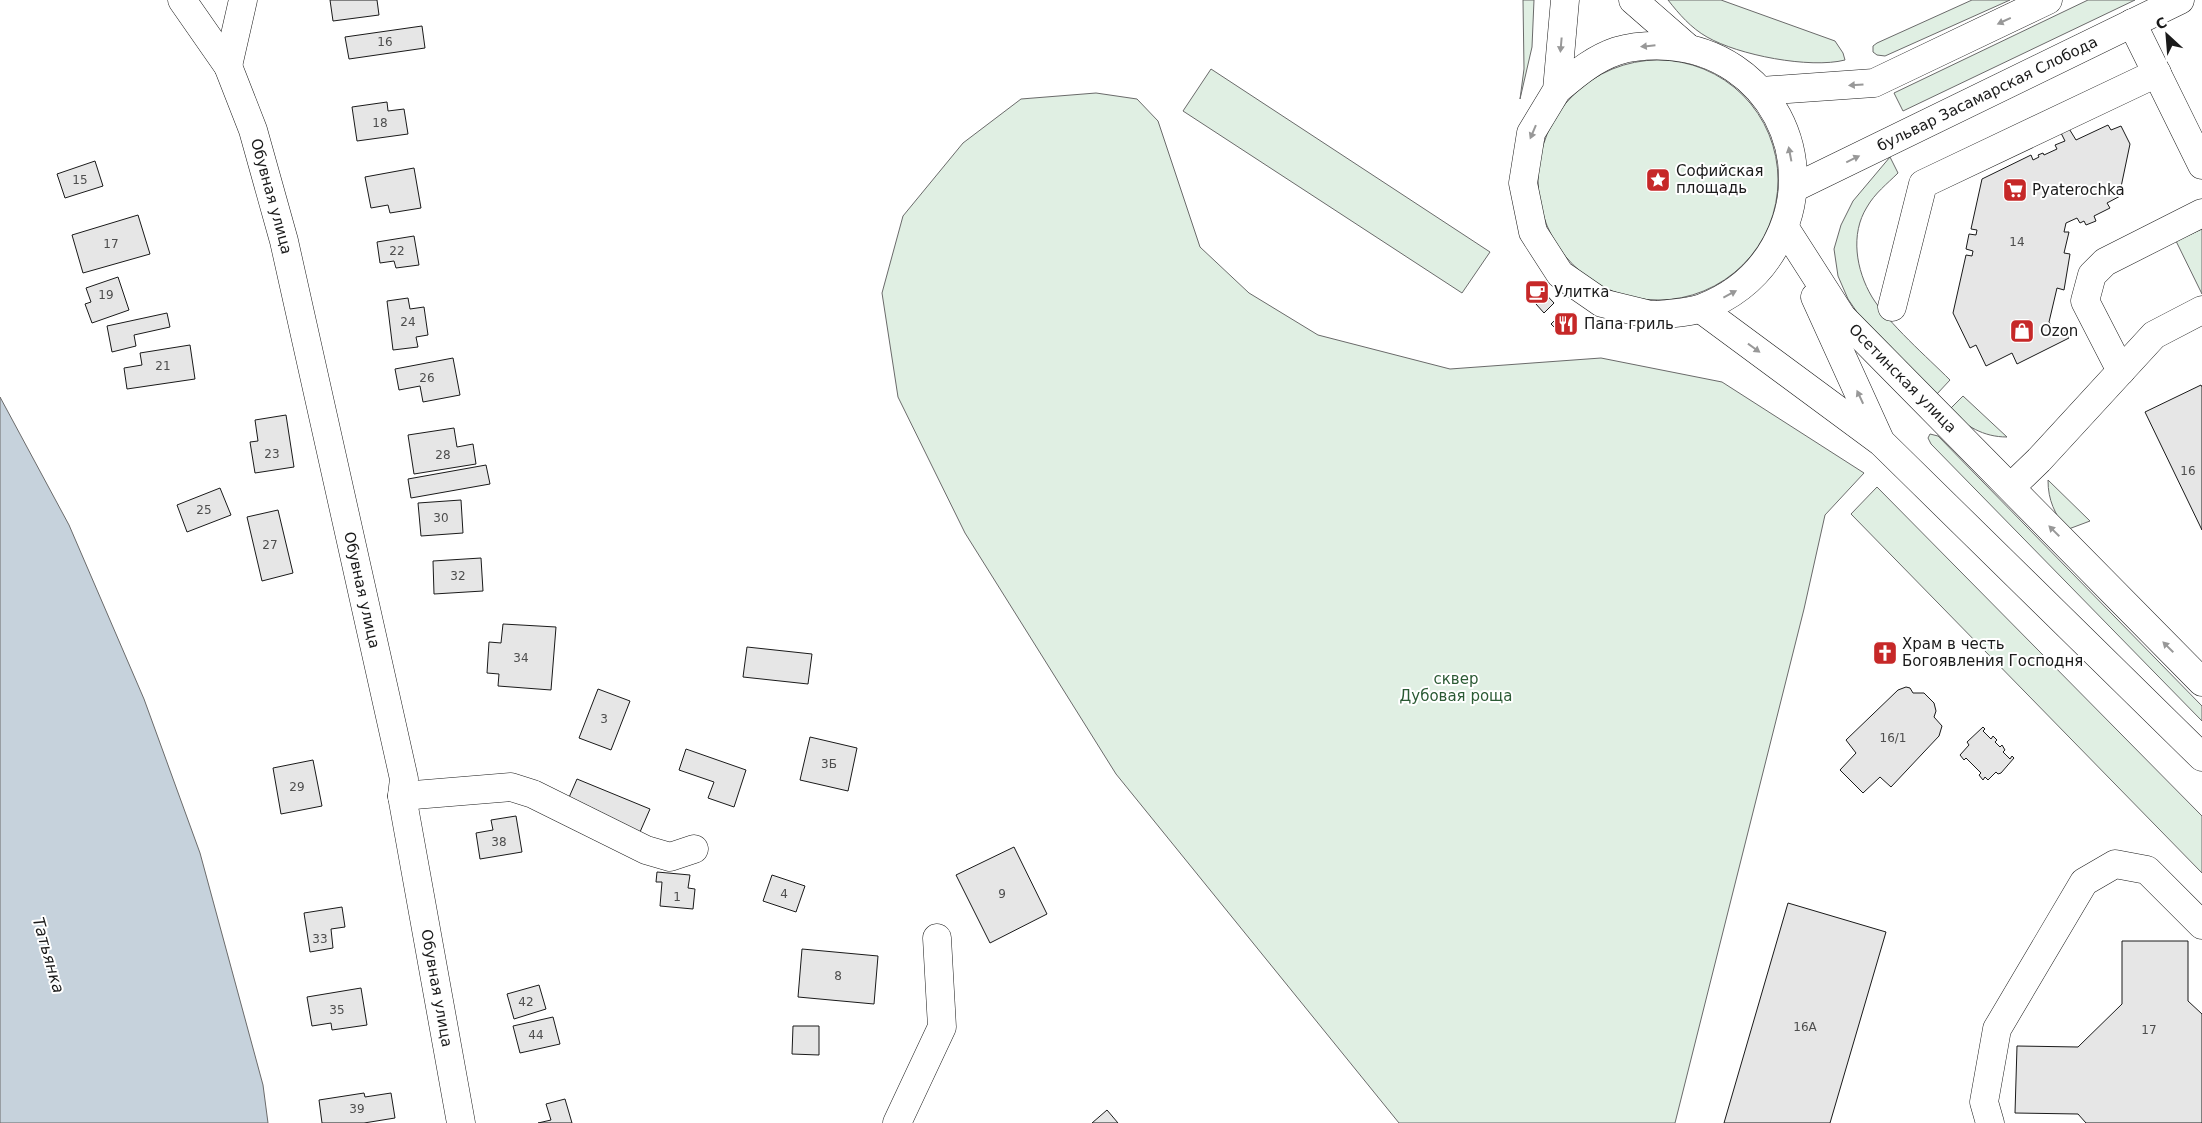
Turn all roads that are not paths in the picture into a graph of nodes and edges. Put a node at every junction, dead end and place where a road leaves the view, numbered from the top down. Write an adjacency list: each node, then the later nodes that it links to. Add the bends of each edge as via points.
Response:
1 (182, 0): 9 (street, Обувная улица)
2 (243, 0): 9 (street)
3 (1565, 0): 11 (street, one-way to 11)
4 (1633, 0): 8 (street)
5 (2048, 0): 12 (street, one-way to 12, via 1874,83)
6 (2180, 0): 7 (street, бульвар Засамарская Слобода)
7 (2132, 23): 10 (street); 14 (street, бульвар Засамарская Слобода, one-way to 7)
8 (1688, 48): 11 (street, one-way to 11, via 1652,45 1617,51 1584,67); 12 (street, via 1728,63)
9 (228, 66): 25 (street, Обувная улица, via 253,130 284,241 404,779)
10 (2156, 73): 13 (street); 17 (street, via 1923,184)
11 (1557, 90): 18 (street, one-way to 18, via 1531,133 1522,183 1533,232 1560,274 1602,304 1651,316)
12 (1761, 91): 14 (street, one-way to 12, via 1791,153 1783,128)
13 (2202, 165)
14 (1794, 188): 16 (street)
15 (2202, 213): 20 (street, via 2105,262 2092,275 2085,301)
16 (1785, 228): 18 (street, one-way to 16, via 1737,291 1766,263); 21 (street, Осетинская улица, one-way to 16); 22 (street, Осетинская улица, via 1842,317)
17 (1892, 307)
18 (1701, 309): 21 (street, Осетинская улица, one-way to 21)
19 (2202, 310): 20 (street, via 2154,335)
20 (2121, 371): 22 (street)
21 (1880, 442): 24 (street, Осетинская улица)
22 (2011, 487): 23 (street, Осетинская улица, one-way to 22)
23 (2202, 682)
24 (2202, 757)
25 (402, 796): 26 (street, via 511,787 533,794 646,850 670,857); 29 (street, Обувная улица)
26 (694, 849)
27 (2202, 925): 31 (street, via 2147,870 2115,864 2084,882 1997,1029 1984,1102)
28 (937, 938): 30 (street, via 942,1027)
29 (461, 1123)
30 (897, 1123)
31 (1990, 1123)

